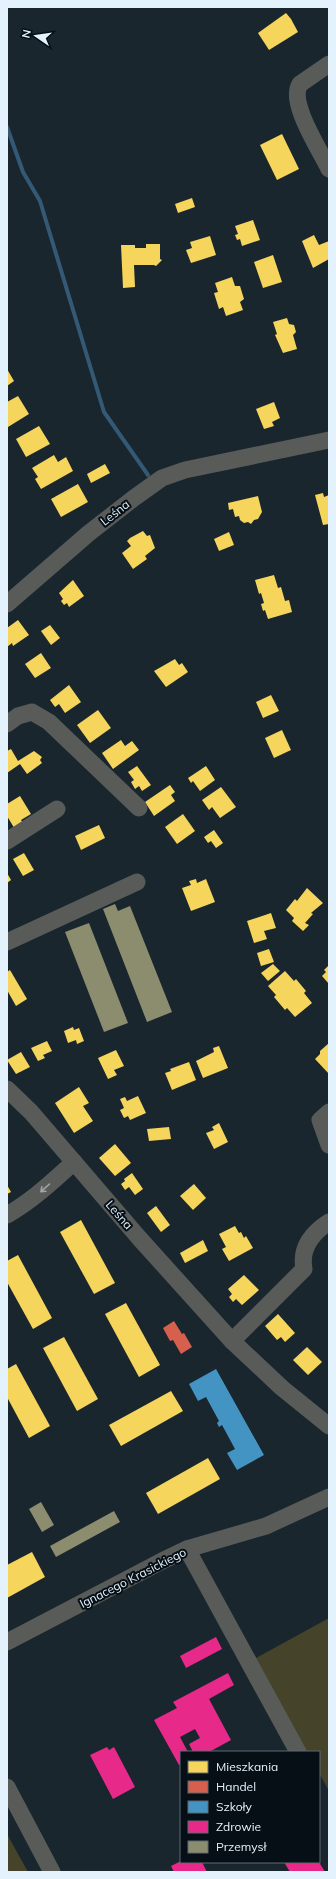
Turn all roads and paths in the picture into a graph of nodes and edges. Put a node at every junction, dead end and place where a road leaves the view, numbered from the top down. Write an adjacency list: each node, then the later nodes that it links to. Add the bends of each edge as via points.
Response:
1 (329, 64): 2 (street, via 300,84 297,96 300,112)
2 (329, 169)
3 (329, 440): 4 (street, Leśna, via 186,470 162,478 89,533)
4 (7, 604)
5 (7, 724): 6 (street, via 18,716 32,712 49,722)
6 (139, 808)
7 (57, 809): 8 (street)
8 (7, 840)
9 (137, 882): 10 (street)
10 (7, 942)
11 (7, 1088): 14 (street, Leśna, via 32,1112)
12 (329, 1112): 13 (street, via 320,1120)
13 (329, 1145)
14 (74, 1162): 15 (street, one-way to 15, via 23,1207); 17 (street, Leśna)
15 (7, 1215)
16 (329, 1222): 17 (street, via 312,1236 304,1250 304,1269)
17 (232, 1341): 18 (street, Leśna, via 282,1388)
18 (329, 1426)
19 (329, 1498): 20 (street, Ignacego Krasickiego, via 266,1526)
20 (187, 1549): 21 (street, Ignacego Krasickiego); 22 (street)
21 (7, 1642)
22 (297, 1751)
23 (7, 1787): 24 (street)
24 (52, 1872)

